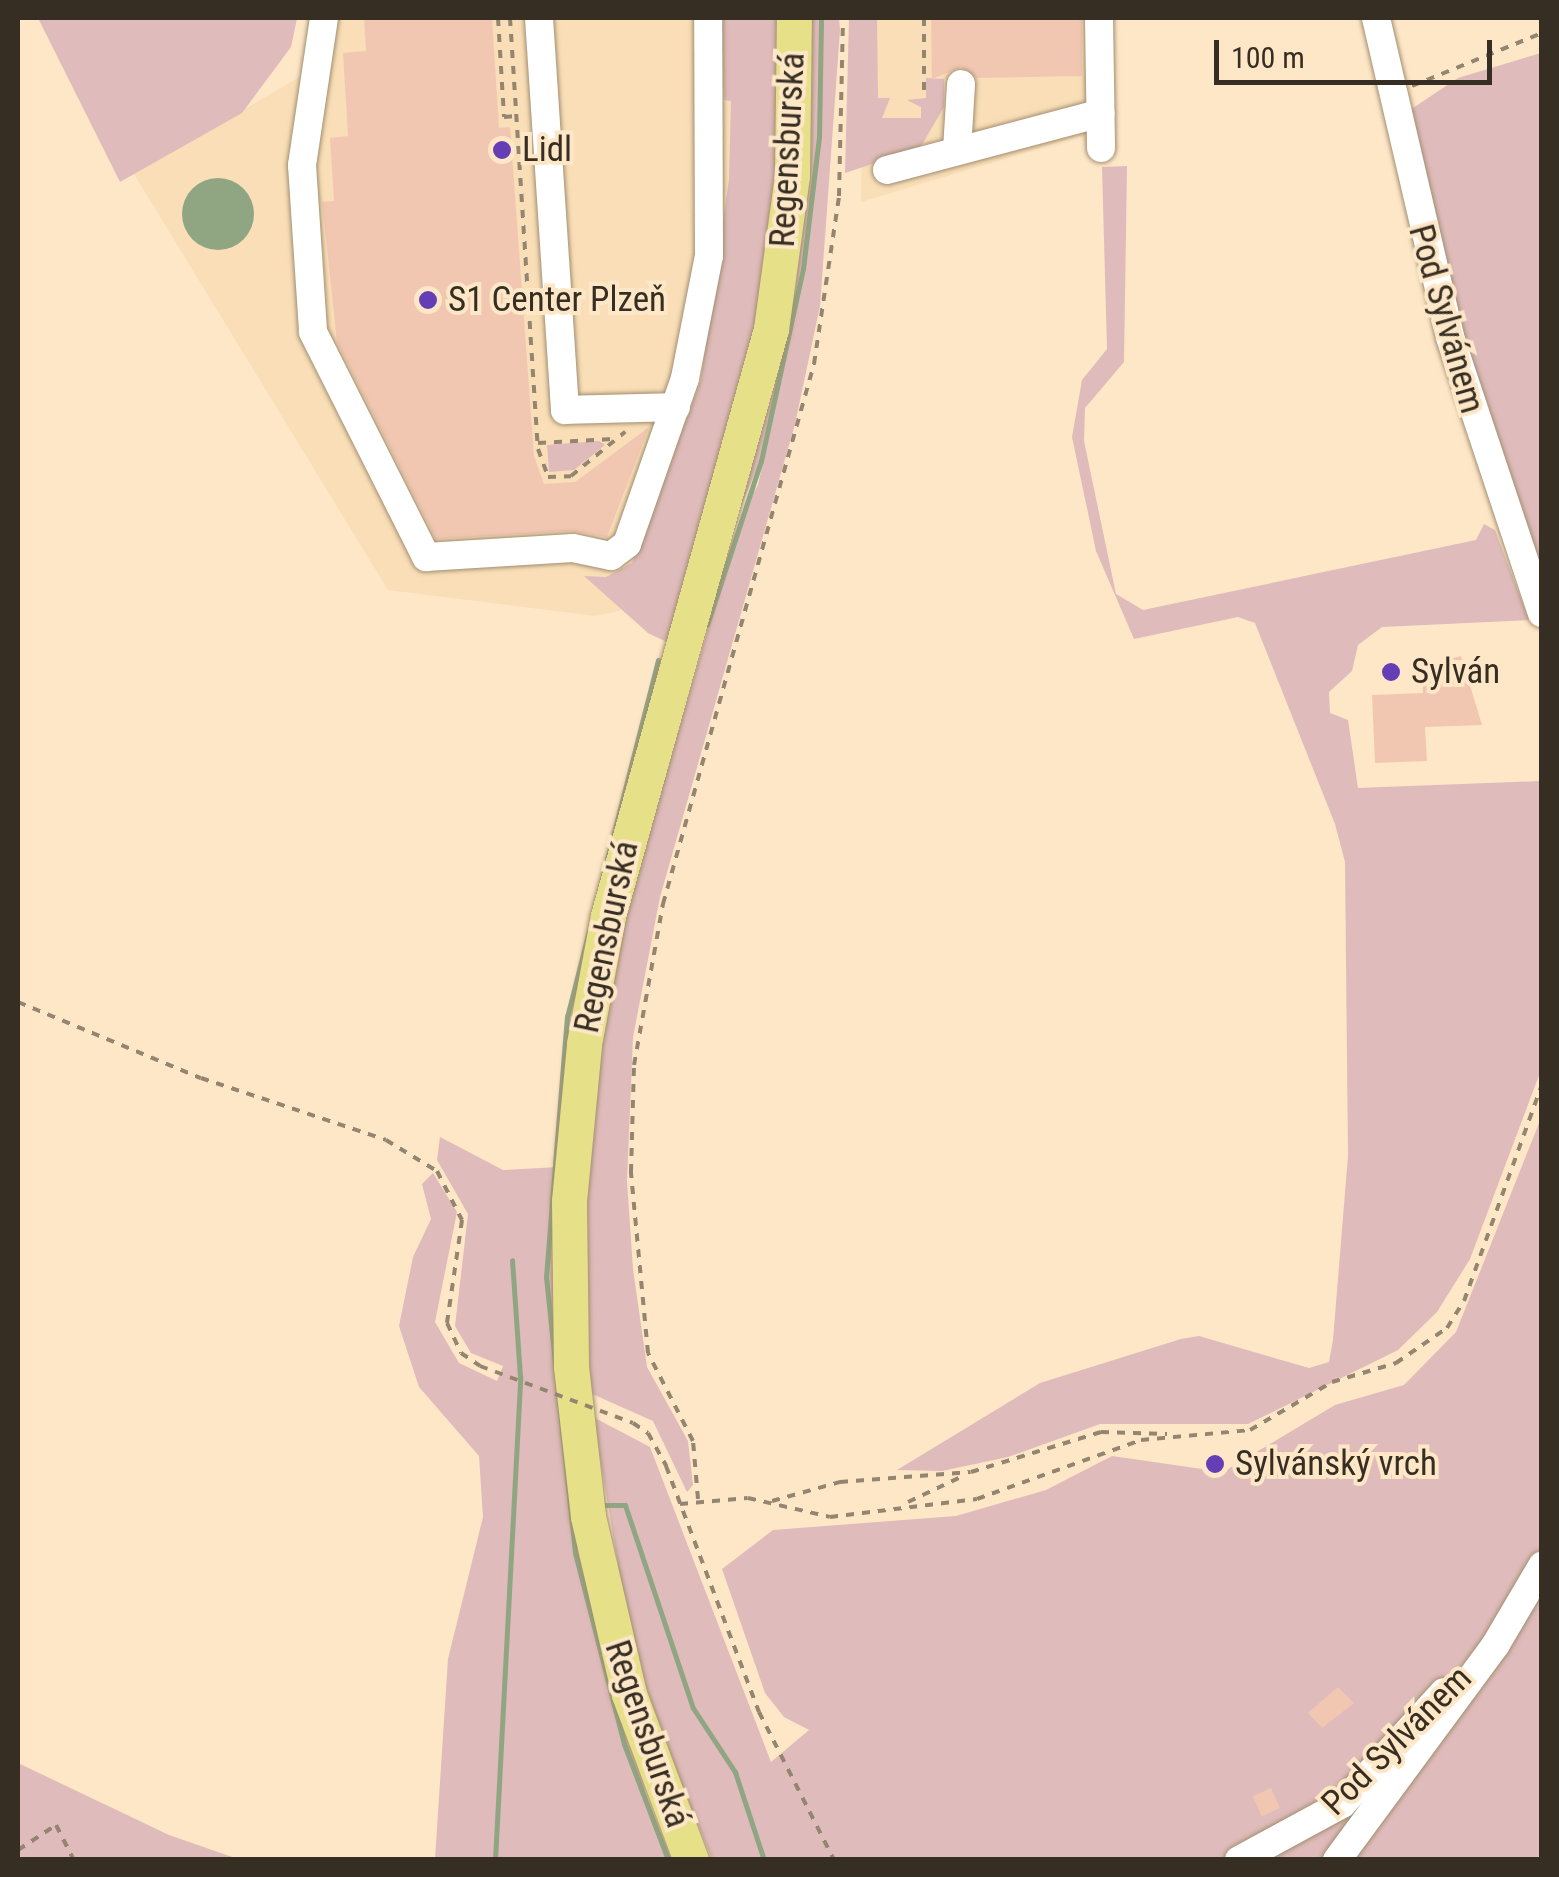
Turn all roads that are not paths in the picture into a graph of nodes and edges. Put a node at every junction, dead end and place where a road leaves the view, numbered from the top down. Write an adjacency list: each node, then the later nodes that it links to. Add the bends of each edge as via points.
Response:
1 (324, 18): 12 (street, via 302,165 313,332 418,554 618,554)
2 (539, 18): 12 (street, via 565,410)
3 (708, 18): 12 (street, via 709,256)
4 (794, 18): 16 (main road, Regensburská, via 792,176 771,329 608,916 568,1202 571,1366 591,1533 629,1694)
5 (1099, 18): 8 (street)
6 (1376, 18): 13 (street, Pod Sylvánem, via 1450,337)
7 (961, 84): 10 (street)
8 (1101, 113): 9 (street); 10 (street)
9 (1101, 148)
10 (957, 150): 11 (street)
11 (888, 170)
12 (676, 407)
13 (1542, 613)
14 (1542, 1566): 15 (street, Pod Sylvánem)
15 (1496, 1644): 17 (street, Pod Sylvánem, via 1342,1804); 18 (street, Pod Sylvánem)
16 (691, 1860)
17 (1239, 1860)
18 (1337, 1860)

